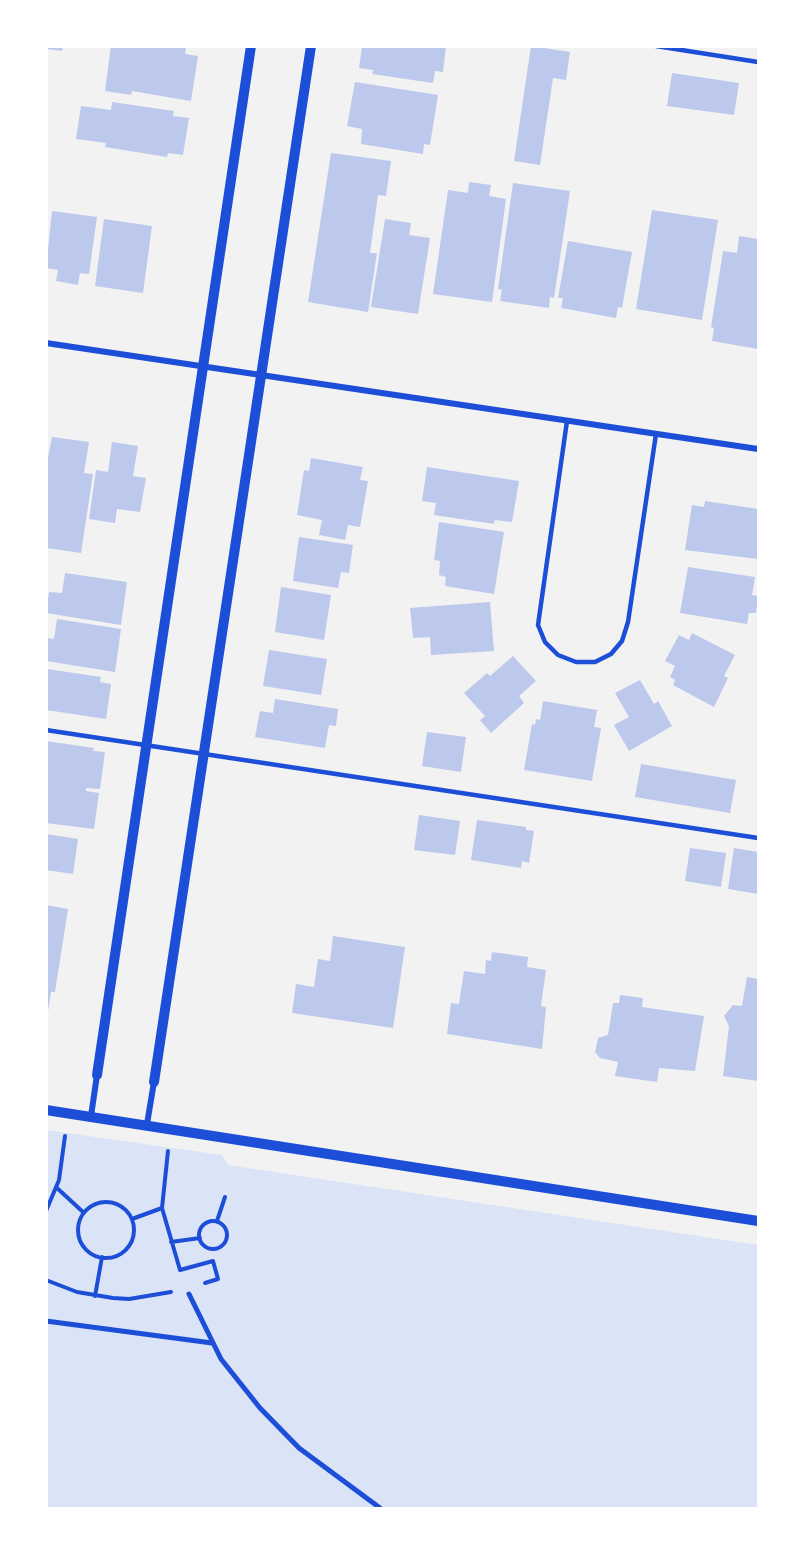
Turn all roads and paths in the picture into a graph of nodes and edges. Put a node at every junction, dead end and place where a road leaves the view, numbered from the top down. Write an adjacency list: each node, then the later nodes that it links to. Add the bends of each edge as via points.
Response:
1 (251, 46): 6 (street)
2 (311, 46): 7 (street)
3 (656, 46): 4 (lane)
4 (759, 62)
5 (46, 343): 6 (street)
6 (203, 367): 7 (street); 12 (street)
7 (260, 375): 8 (street); 13 (street)
8 (567, 421): 9 (street); 9 (lane, via 538,625 545,642 558,655 576,662 595,662 611,654 622,641)
9 (656, 434): 10 (street)
10 (759, 449)
11 (46, 730): 12 (lane)
12 (146, 745): 13 (lane); 15 (street)
13 (205, 753): 14 (lane); 16 (street)
14 (759, 838)
15 (97, 1075): 18 (street)
16 (154, 1082): 19 (street)
17 (46, 1110): 18 (street)
18 (91, 1116): 19 (street)
19 (147, 1124): 29 (street)
20 (65, 1132): 22 (path)
21 (169, 1148): 24 (path)
22 (57, 1188): 25 (path); 26 (path)
23 (225, 1197): 28 (path)
24 (162, 1208): 27 (path); 31 (path)
25 (46, 1211)
26 (84, 1212): 27 (path, via 91,1206 110,1202 119,1205); 32 (path, via 79,1221 80,1240 85,1248)
27 (132, 1219): 32 (path, via 128,1247 111,1257)
28 (217, 1221): 30 (path, via 204,1225); 30 (path, via 227,1232 223,1245 209,1248)
29 (759, 1221)
30 (200, 1238): 31 (path)
31 (171, 1242): 33 (path)
32 (102, 1257): 36 (path)
33 (180, 1270): 35 (path); 35 (path, via 213,1261 218,1280)
34 (46, 1280): 36 (path)
35 (188, 1291): 36 (path, via 129,1299); 38 (street)
36 (95, 1296)
37 (46, 1321): 38 (street)
38 (212, 1343): 39 (street, via 240,1385 278,1428)
39 (380, 1509)

